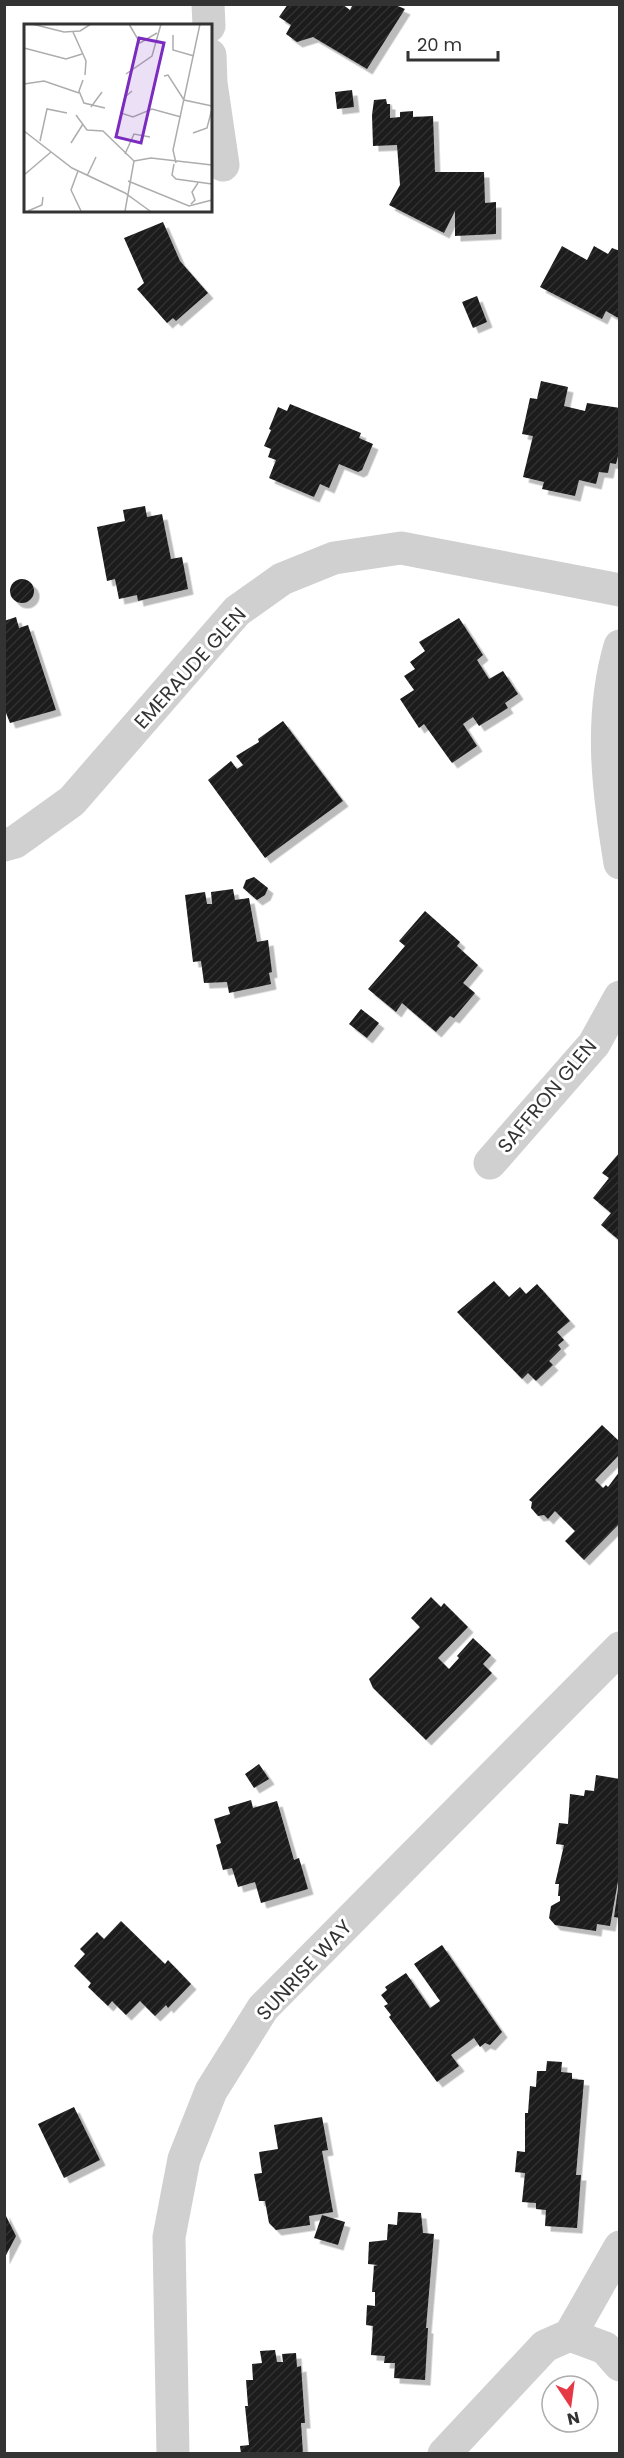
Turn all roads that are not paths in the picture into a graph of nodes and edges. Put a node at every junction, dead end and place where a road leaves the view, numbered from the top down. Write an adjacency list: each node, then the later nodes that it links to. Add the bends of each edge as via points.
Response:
1 (208, 4): 2 (street)
2 (209, 24)
3 (212, 90): 4 (street)
4 (223, 165)
5 (620, 590): 7 (street, EMERAUDE GLEN, via 401,548 334,558 282,579 237,611 72,801 15,842)
6 (620, 646): 8 (street, via 610,680 606,762)
7 (4, 844)
8 (620, 863)
9 (620, 997): 10 (street, SAFFRON GLEN, via 594,1044)
10 (490, 1162)
11 (620, 1648): 15 (street, SUNRISE WAY, via 263,2008 211,2091 184,2159 169,2237)
12 (620, 2247): 13 (street)
13 (570, 2335): 14 (street, via 605,2348); 16 (street, via 545,2346)
14 (620, 2365)
15 (174, 2454)
16 (444, 2454)

